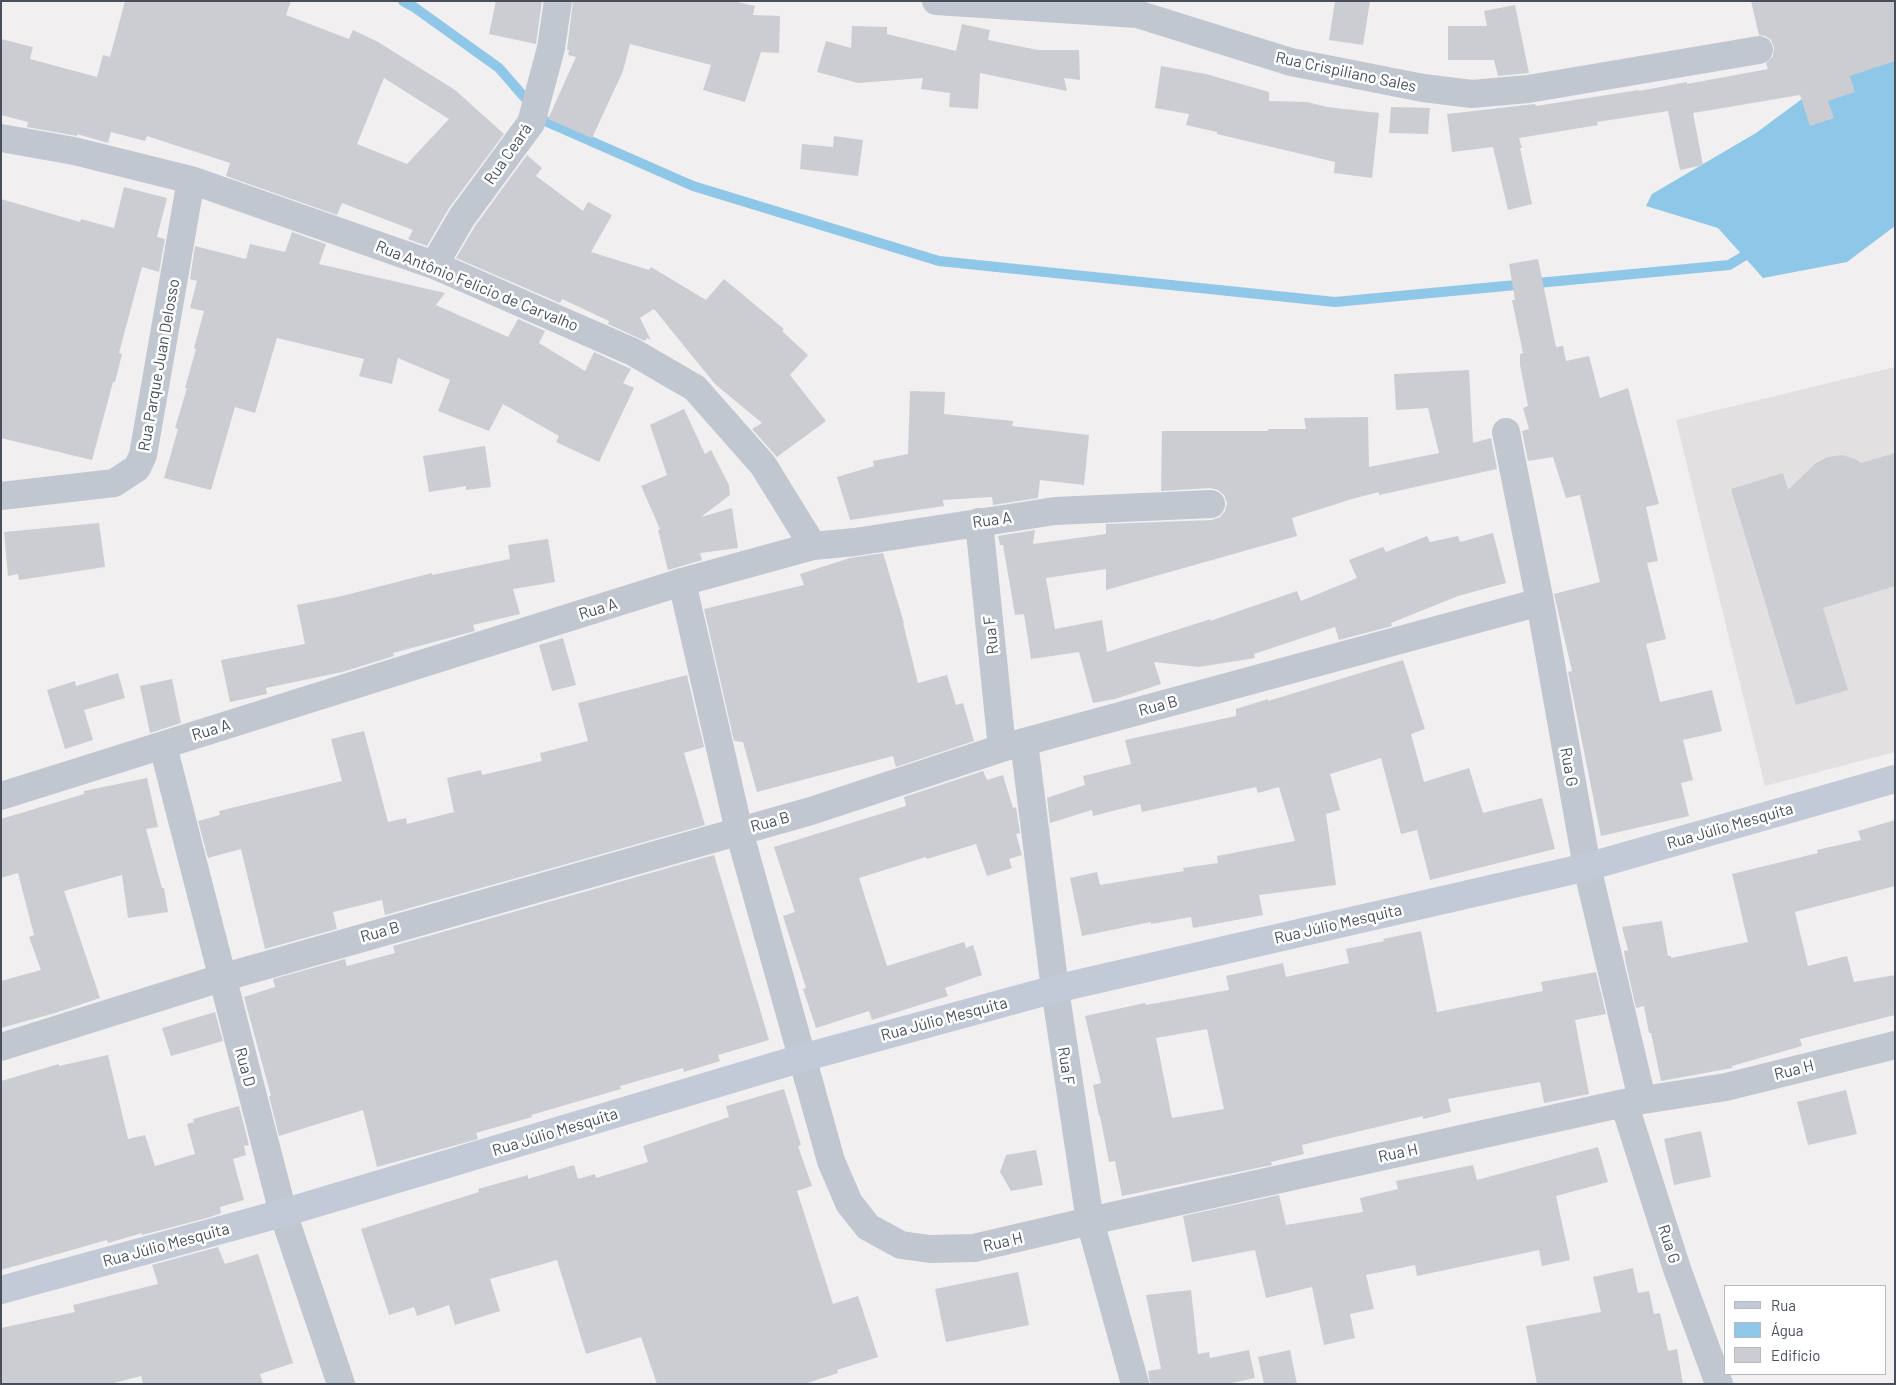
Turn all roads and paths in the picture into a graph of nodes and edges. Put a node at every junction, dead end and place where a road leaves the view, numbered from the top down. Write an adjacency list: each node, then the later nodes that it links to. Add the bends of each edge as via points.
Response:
1 (558, 1): 7 (street, Rua Ceará, via 552,48 531,123 462,217)
2 (936, 1): 3 (street, Rua Crispiliano Sales)
3 (1139, 8): 4 (street, Rua Crispiliano Sales, via 1291,62 1423,88 1472,94 1528,89)
4 (1758, 50)
5 (1, 138): 6 (street, Rua Antônio Felicio de Carvalho, via 74,151)
6 (192, 180): 7 (street, Rua Antônio Felicio de Carvalho); 9 (street, Rua Parque Juan Delosso, via 143,455 138,468 114,483)
7 (434, 265): 12 (street, Rua Antônio Felicio de Carvalho, via 634,352 695,388 763,465)
8 (1506, 432): 14 (street, Rua G)
9 (1, 496)
10 (1211, 504): 11 (street, Rua A, via 1055,511)
11 (979, 522): 12 (street, Rua A); 15 (street, Rua F)
12 (813, 546): 13 (street, Rua A)
13 (682, 582): 16 (street, Rua A); 19 (street)
14 (1540, 602): 15 (street, Rua B); 20 (street, Rua G)
15 (1013, 745): 19 (street, Rua B, via 811,811); 22 (street, Rua F)
16 (163, 746): 18 (street, Rua A); 21 (street, Rua D)
17 (1895, 779): 20 (street, Rua Júlio Mesquita)
18 (1, 796)
19 (739, 830): 21 (street, Rua B); 25 (street)
20 (1587, 867): 22 (street, Rua Júlio Mesquita); 26 (street, Rua G)
21 (221, 978): 24 (street, Rua B); 27 (street, Rua D)
22 (1055, 988): 25 (street, Rua Júlio Mesquita); 28 (street, Rua F)
23 (1895, 1045): 26 (street, Rua H, via 1726,1087)
24 (1, 1047)
25 (802, 1058): 27 (street, Rua Júlio Mesquita); 28 (street, Rua H, via 831,1161 849,1203 868,1227 900,1245 930,1249 974,1248)
26 (1633, 1101): 28 (street, Rua H); 32 (street, Rua G, via 1677,1269)
27 (282, 1213): 29 (street, Rua Júlio Mesquita); 30 (street, Rua D)
28 (1090, 1221): 31 (street, Rua F)
29 (1, 1290)
30 (341, 1384)
31 (1135, 1384)
32 (1719, 1384)

